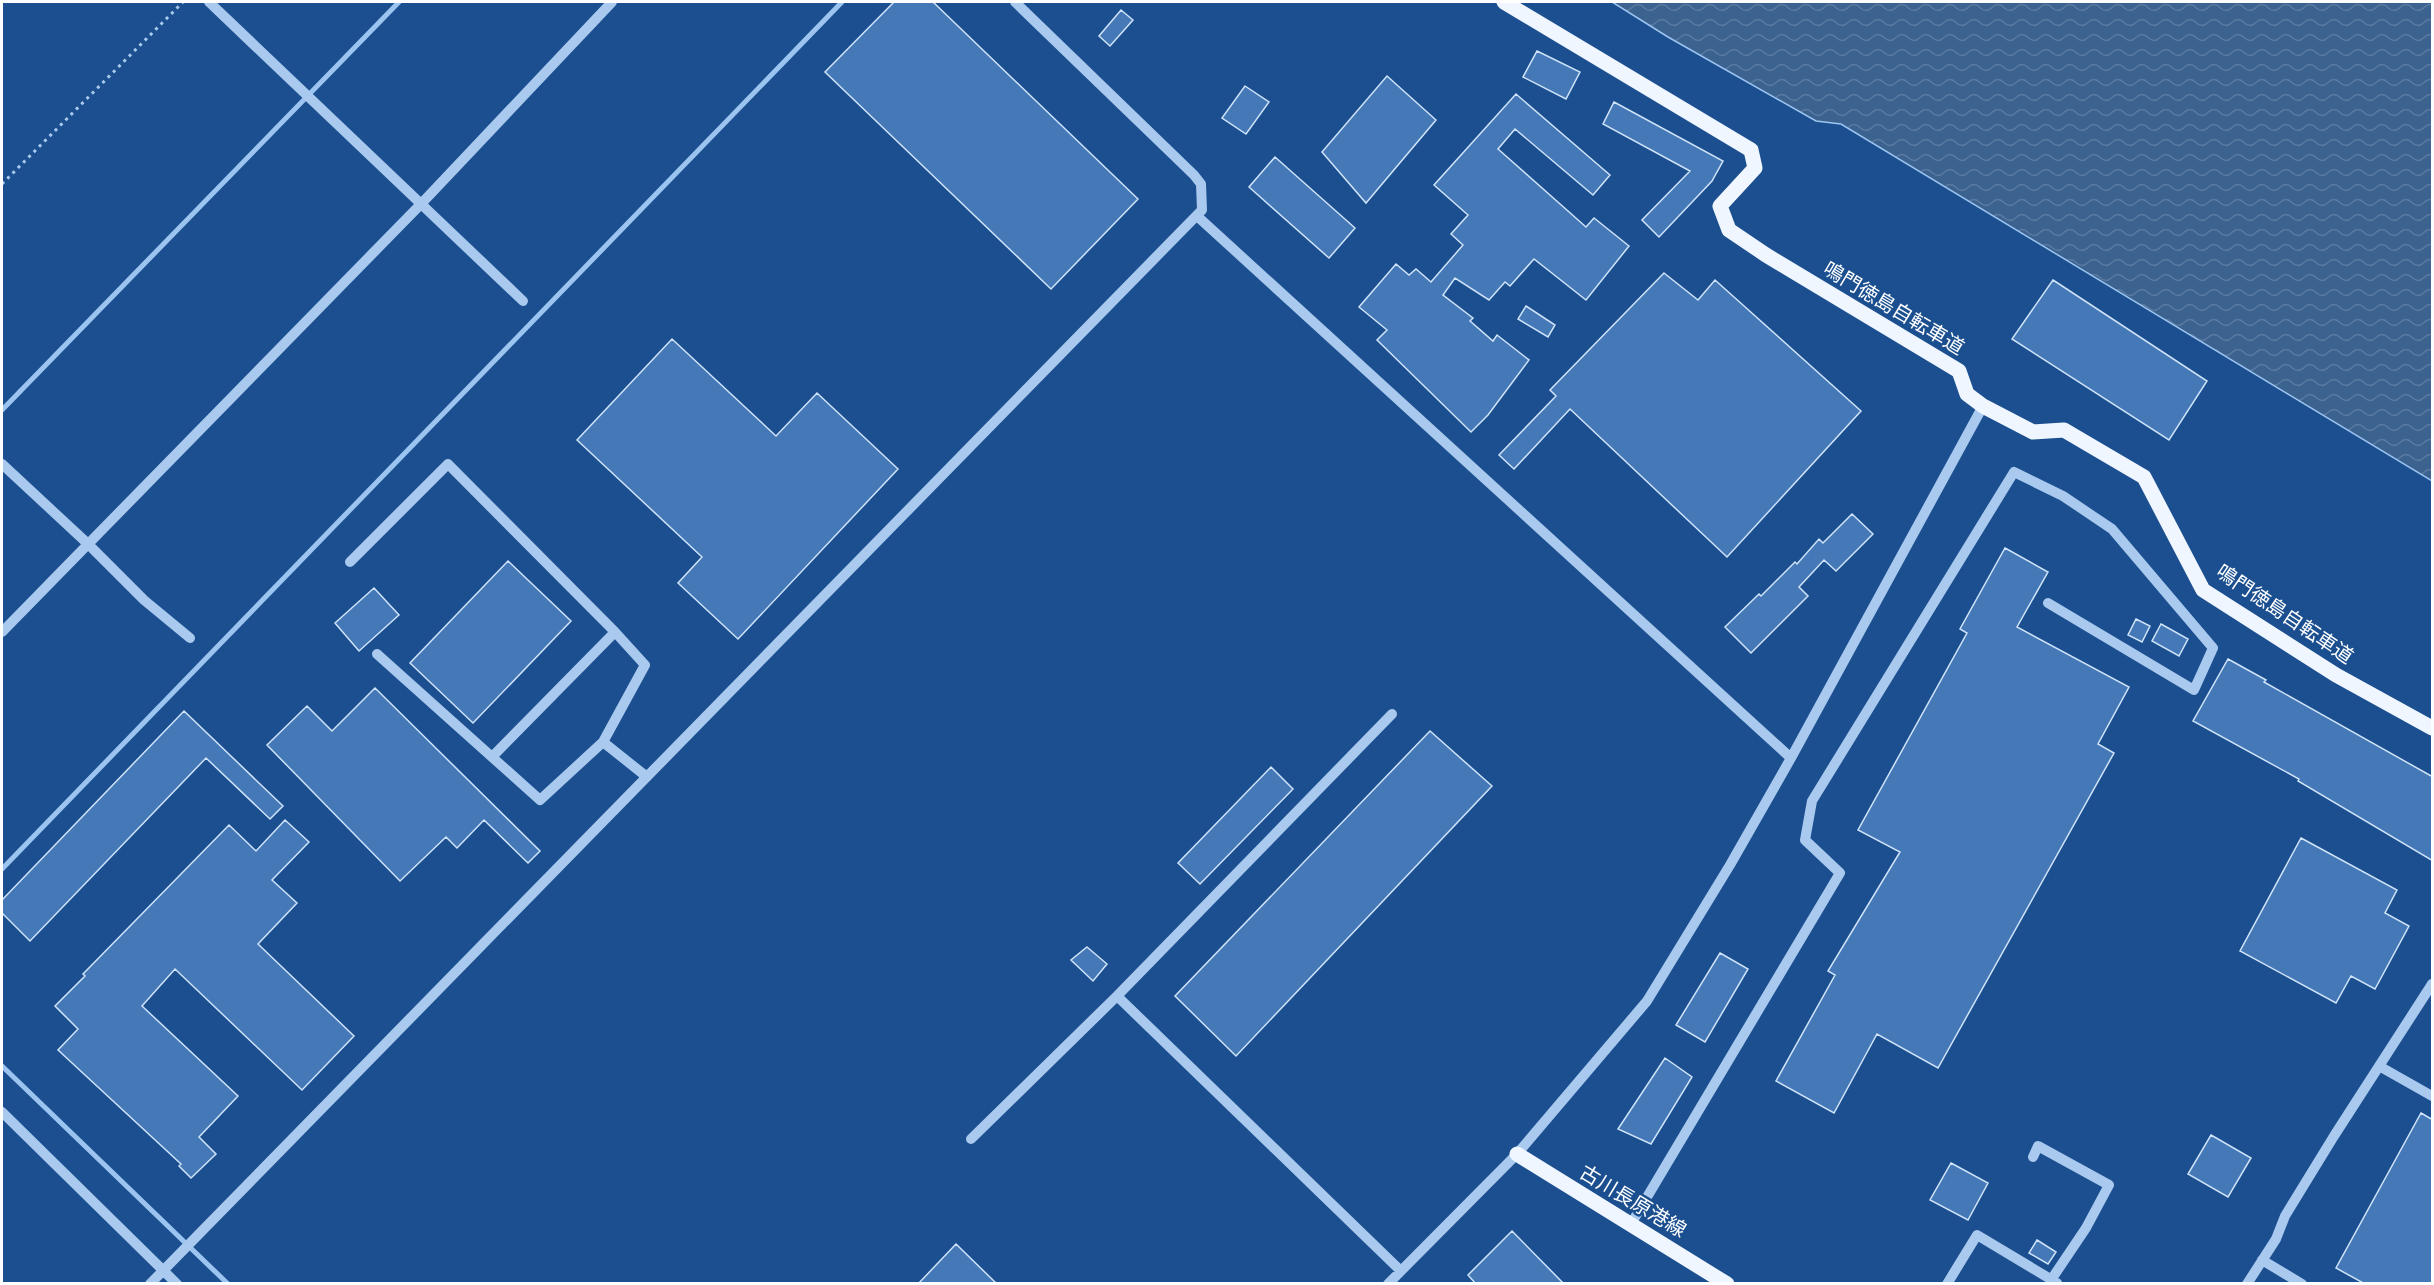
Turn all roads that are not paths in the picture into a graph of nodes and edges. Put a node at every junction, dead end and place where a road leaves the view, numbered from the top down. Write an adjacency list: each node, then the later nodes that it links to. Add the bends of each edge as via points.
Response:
1 (209, 2): 5 (street)
2 (612, 2): 5 (street)
3 (1015, 2): 6 (street, via 1194,175 1203,195 1202,210)
4 (1504, 2): 8 (main road, 鳴門徳島自転車道, via 1751,150 1755,168 1720,206 1729,230 1959,371 1967,394)
5 (421, 204): 7 (street); 10 (street)
6 (1197, 216): 21 (street); 22 (street)
7 (523, 301)
8 (1983, 406): 18 (main road, 鳴門徳島自転車道, via 2033,432 2064,430 2145,477 2203,590 2336,675); 21 (street)
9 (2, 464): 10 (street)
10 (87, 543): 13 (street); 15 (street, via 144,600)
11 (350, 562): 14 (street, via 448,464)
12 (2048, 603): 31 (street, via 2194,690 2213,648 2112,529 2063,496 2014,472 1812,801 1805,840 1840,873)
13 (2, 632)
14 (615, 632): 19 (street, via 645,665); 20 (street)
15 (190, 638)
16 (377, 654): 20 (street)
17 (1392, 714): 24 (street)
18 (2433, 728)
19 (603, 742): 20 (street, via 540,800); 22 (street)
20 (492, 757)
21 (1791, 758): 29 (street, via 1647,1000)
22 (647, 777): 33 (street)
23 (2433, 984): 25 (street)
24 (1117, 996): 28 (street); 34 (street)
25 (2379, 1066): 26 (street); 32 (street, via 2285,1216)
26 (2433, 1096)
27 (2, 1112): 33 (street)
28 (971, 1139)
29 (1516, 1154): 31 (main road, 古川長原港線); 34 (street)
30 (2033, 1157): 35 (street, via 2038,1146 2109,1185)
31 (1630, 1224): 39 (main road, 古川長原港線)
32 (2262, 1260): 41 (street); 42 (street)
33 (163, 1271): 36 (street); 37 (street)
34 (1401, 1271): 38 (street)
35 (2054, 1282): 40 (street, via 1977,1235)
36 (150, 1284)
37 (177, 1284)
38 (1388, 1284)
39 (1727, 1284)
40 (1947, 1284)
41 (2247, 1284)
42 (2302, 1284)

